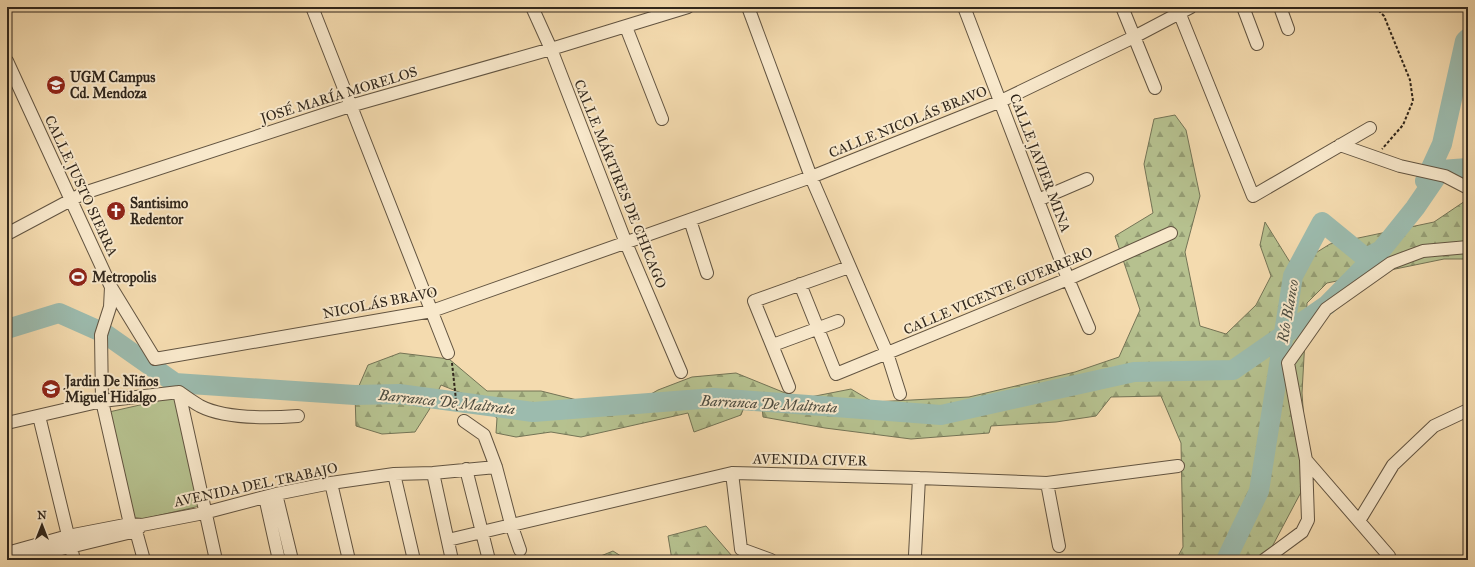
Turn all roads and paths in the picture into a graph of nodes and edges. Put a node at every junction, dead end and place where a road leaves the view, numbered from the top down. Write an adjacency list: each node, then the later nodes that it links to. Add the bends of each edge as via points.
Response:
1 (312, 7): 20 (street)
2 (532, 7): 16 (street, CALLE MÁRTIRES DE CHICAGO)
3 (688, 7): 12 (street, JOSÉ MARÍA MORELOS)
4 (748, 7): 25 (street)
5 (964, 7): 19 (street, CALLE JAVIER MINA)
6 (1122, 7): 14 (street)
7 (1191, 7): 11 (street, CALLE NICOLÁS BRAVO)
8 (1243, 7): 15 (street)
9 (1280, 7): 13 (street)
10 (1375, 7): 24 (path, via 1384,16 1410,80 1413,101 1403,125)
11 (1178, 10): 14 (street, CALLE NICOLÁS BRAVO); 23 (street, via 1253,196)
12 (626, 27): 16 (street, JOSÉ MARÍA MORELOS); 21 (street)
13 (1288, 29)
14 (1134, 37): 18 (street); 19 (street, CALLE NICOLÁS BRAVO)
15 (1257, 44)
16 (551, 49): 20 (street, JOSÉ MARÍA MORELOS); 33 (street, CALLE MÁRTIRES DE CHICAGO)
17 (7, 61): 28 (street, CALLE JUSTO SIERRA)
18 (1155, 88)
19 (1001, 101): 25 (street, CALLE NICOLÁS BRAVO); 29 (street, CALLE JAVIER MINA)
20 (350, 106): 28 (street, JOSÉ MARÍA MORELOS); 40 (street)
21 (662, 119)
22 (1370, 128): 23 (street)
23 (1340, 145): 24 (street)
24 (1375, 157): 27 (street, via 1400,166 1445,176)
25 (811, 177): 30 (street, CALLE NICOLÁS BRAVO); 35 (street)
26 (1086, 179): 29 (street)
27 (1468, 188)
28 (71, 199): 32 (street, JOSÉ MARÍA MORELOS); 39 (street, CALLE JUSTO SIERRA)
29 (1038, 200): 37 (street, CALLE JAVIER MINA)
30 (690, 220): 33 (street, CALLE NICOLÁS BRAVO); 36 (street)
31 (1171, 233): 37 (street, CALLE VICENTE GUERRERO)
32 (7, 234)
33 (626, 243): 40 (street, NICOLÁS BRAVO); 48 (street, CALLE MÁRTIRES DE CHICAGO)
34 (1468, 247): 59 (street, via 1423,251 1391,264 1326,309 1288,362)
35 (849, 267): 38 (street); 46 (street)
36 (707, 273)
37 (1068, 279): 43 (street, CALLE JAVIER MINA); 46 (street, CALLE VICENTE GUERRERO)
38 (800, 284): 42 (street); 44 (street, via 754,301)
39 (111, 287): 40 (street, NICOLÁS BRAVO, via 155,359); 52 (street, CALLE JUSTO SIERRA, via 110,307 101,335)
40 (432, 311): 45 (street)
41 (838, 321): 42 (street)
42 (818, 328): 44 (street); 46 (street, CALLE VICENTE GUERRERO, via 836,374)
43 (1089, 328)
44 (773, 345): 49 (street)
45 (448, 352)
46 (886, 353): 51 (street)
47 (453, 365): 53 (path)
48 (681, 372)
49 (789, 387)
50 (179, 392): 52 (street); 56 (street, via 201,406 228,414 268,418); 70 (street)
51 (900, 394)
52 (102, 401): 55 (street); 73 (street, CALLE JUSTO SIERRA)
53 (456, 409)
54 (1468, 410): 71 (street, via 1434,426 1393,465)
55 (39, 416): 58 (street); 76 (street)
56 (298, 416)
57 (464, 421): 61 (street, via 484,435)
58 (7, 423)
59 (1306, 460): 71 (street); 93 (street, via 1308,520 1302,532)
60 (1178, 466): 68 (street, AVENIDA CIVER)
61 (496, 467): 62 (street, AVENIDA DEL TRABAJO); 72 (street)
62 (466, 469): 63 (street, AVENIDA DEL TRABAJO); 74 (street)
63 (433, 473): 65 (street, AVENIDA DEL TRABAJO); 75 (street)
64 (732, 473): 66 (street, AVENIDA CIVER); 72 (street, AVENIDA CIVER); 92 (street, via 741,549)
65 (394, 474): 67 (street, AVENIDA DEL TRABAJO); 89 (street)
66 (919, 478): 68 (street, AVENIDA CIVER); 80 (street)
67 (331, 483): 69 (street, AVENIDA DEL TRABAJO); 88 (street)
68 (1047, 483): 77 (street)
69 (270, 495): 70 (street, AVENIDA DEL TRABAJO); 86 (street); 87 (street)
70 (204, 513): 73 (street, AVENIDA DEL TRABAJO); 85 (street)
71 (1359, 521): 81 (street)
72 (511, 524): 74 (street, AVENIDA CIVER); 78 (street)
73 (136, 527): 76 (street, AVENIDA DEL TRABAJO); 84 (street, CALLE JUSTO SIERRA)
74 (482, 532): 75 (street, AVENIDA CIVER); 91 (street)
75 (448, 540): 90 (street)
76 (69, 541): 79 (street, AVENIDA DEL TRABAJO); 82 (street, AVENIDA DEL TRABAJO); 83 (street)
77 (1059, 546)
78 (520, 550)
79 (7, 552)
80 (915, 555)
81 (1389, 556)
82 (16, 560)
83 (74, 560)
84 (144, 560)
85 (216, 560)
86 (279, 560)
87 (292, 560)
88 (349, 560)
89 (414, 560)
90 (452, 560)
91 (489, 560)
92 (771, 560)
93 (1264, 560)

